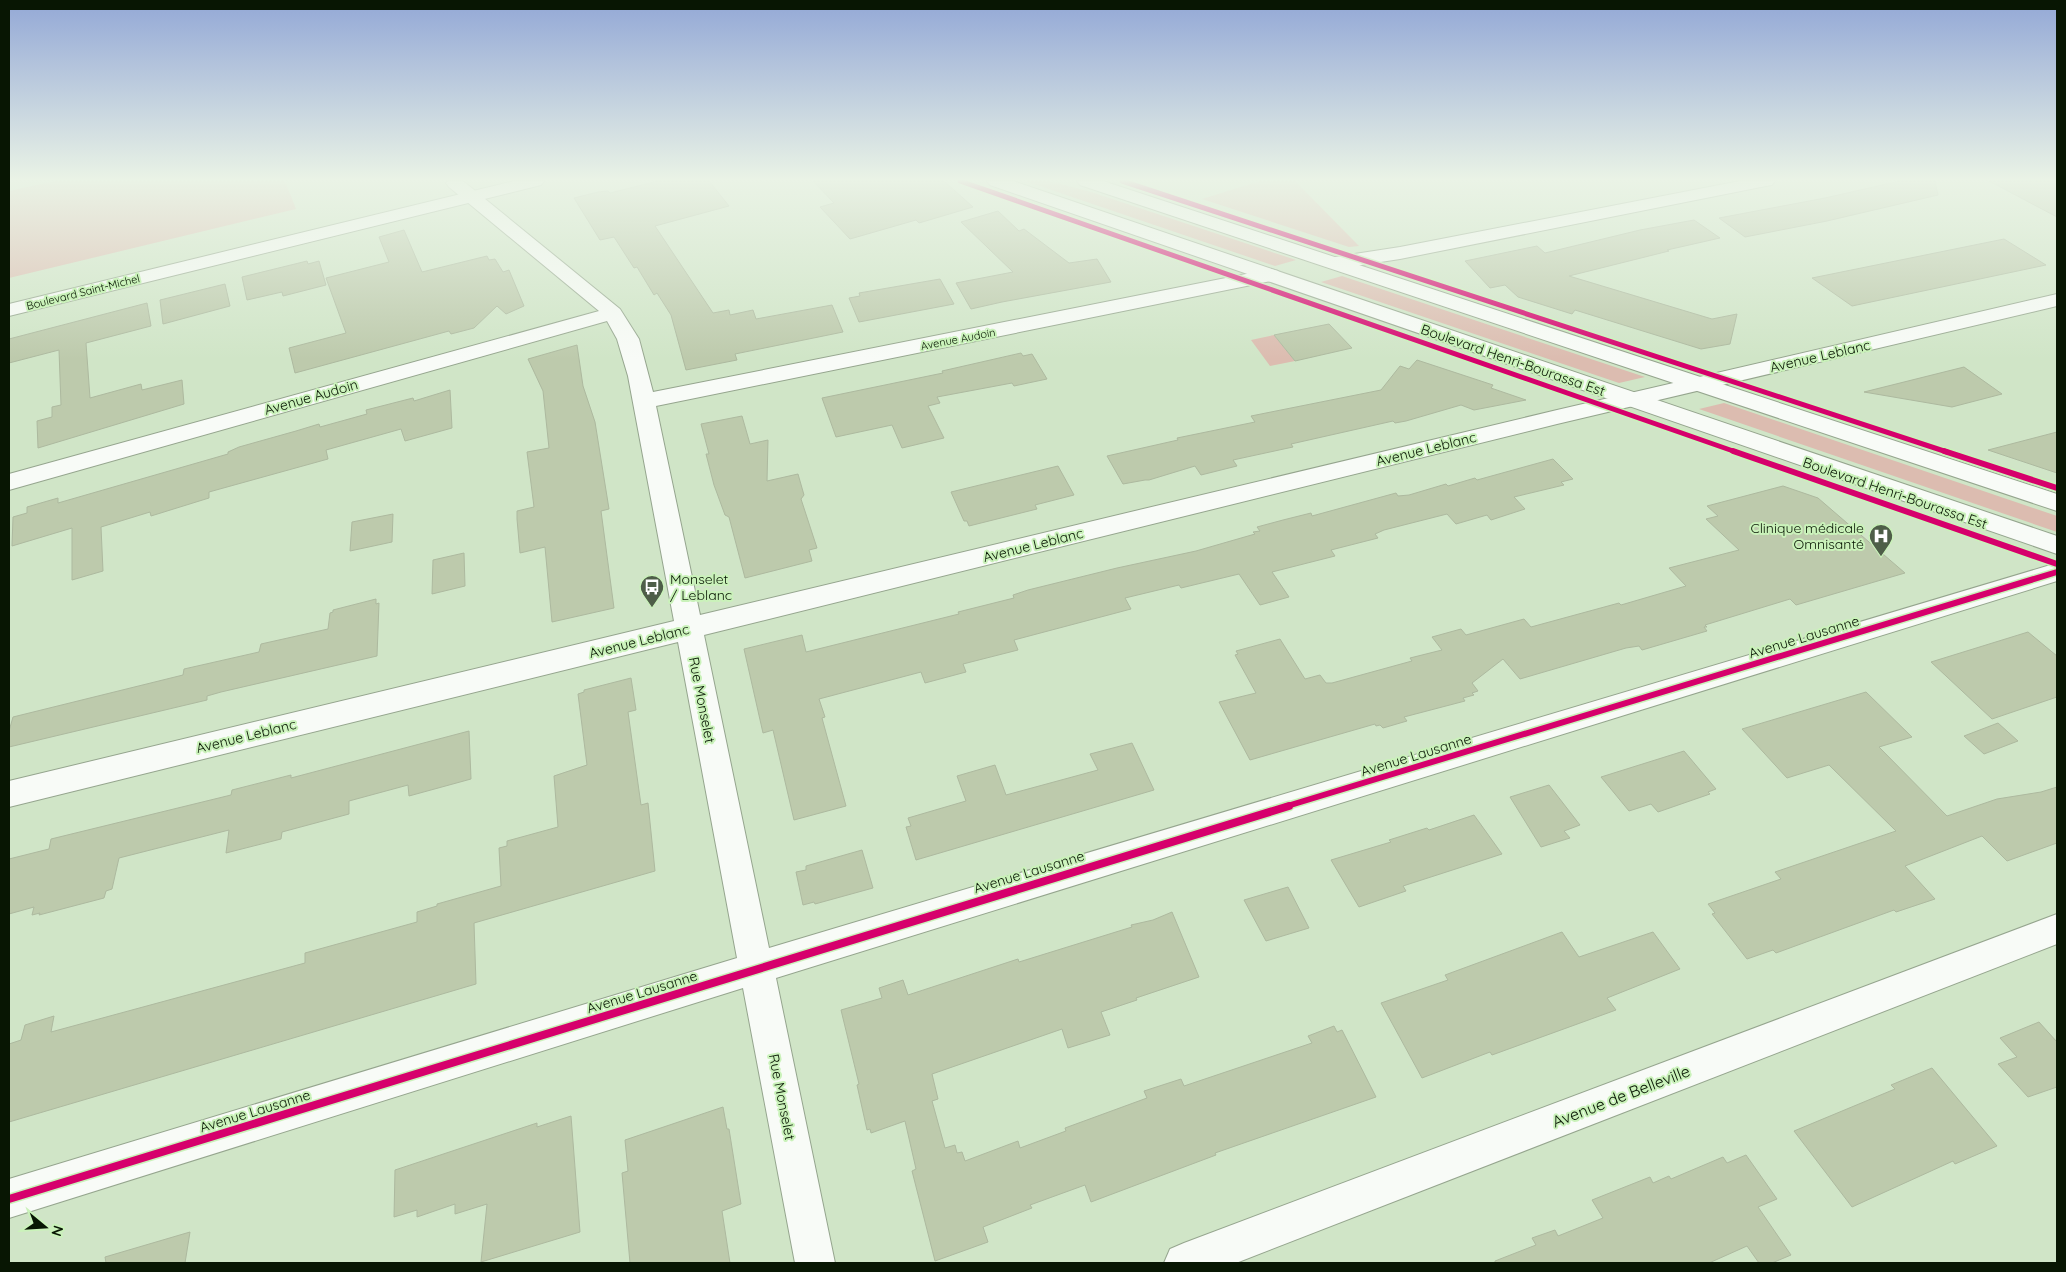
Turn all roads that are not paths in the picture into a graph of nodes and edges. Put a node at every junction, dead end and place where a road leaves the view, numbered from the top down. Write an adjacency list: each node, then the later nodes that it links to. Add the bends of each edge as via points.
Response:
1 (217, 240): 7 (street, Boulevard Saint-Michel)
2 (267, 240): 11 (street, Boulevard Saint-Michel)
3 (527, 240): 12 (street, Rue Monselet)
4 (1170, 240): 9 (street, Boulevard Henri-Bourassa Est)
5 (1267, 240): 8 (street)
6 (1460, 240): 8 (street)
7 (173, 251)
8 (1336, 263): 13 (street)
9 (1271, 275): 14 (street, Boulevard Henri-Bourassa Est); 15 (street, Avenue Audoin)
10 (2057, 300): 13 (street, Avenue Leblanc)
11 (9, 310)
12 (613, 313): 15 (street, Rue Monselet, via 632,347); 16 (street, Avenue Audoin)
13 (1702, 385): 14 (street, Avenue Leblanc); 17 (street)
14 (1635, 400): 18 (street, Boulevard Henri-Bourassa Est); 20 (street, Avenue Leblanc)
15 (644, 401): 20 (street, Rue Monselet)
16 (9, 482)
17 (2057, 503)
18 (2057, 545)
19 (2057, 572): 23 (street, Avenue Lausanne)
20 (688, 630): 21 (street, Avenue Leblanc); 23 (street, Rue Monselet)
21 (9, 794)
22 (2057, 929): 26 (street, Avenue de Belleville)
23 (757, 969): 24 (street, Avenue Lausanne); 25 (street, Rue Monselet)
24 (9, 1199)
25 (815, 1263)
26 (1184, 1263)

